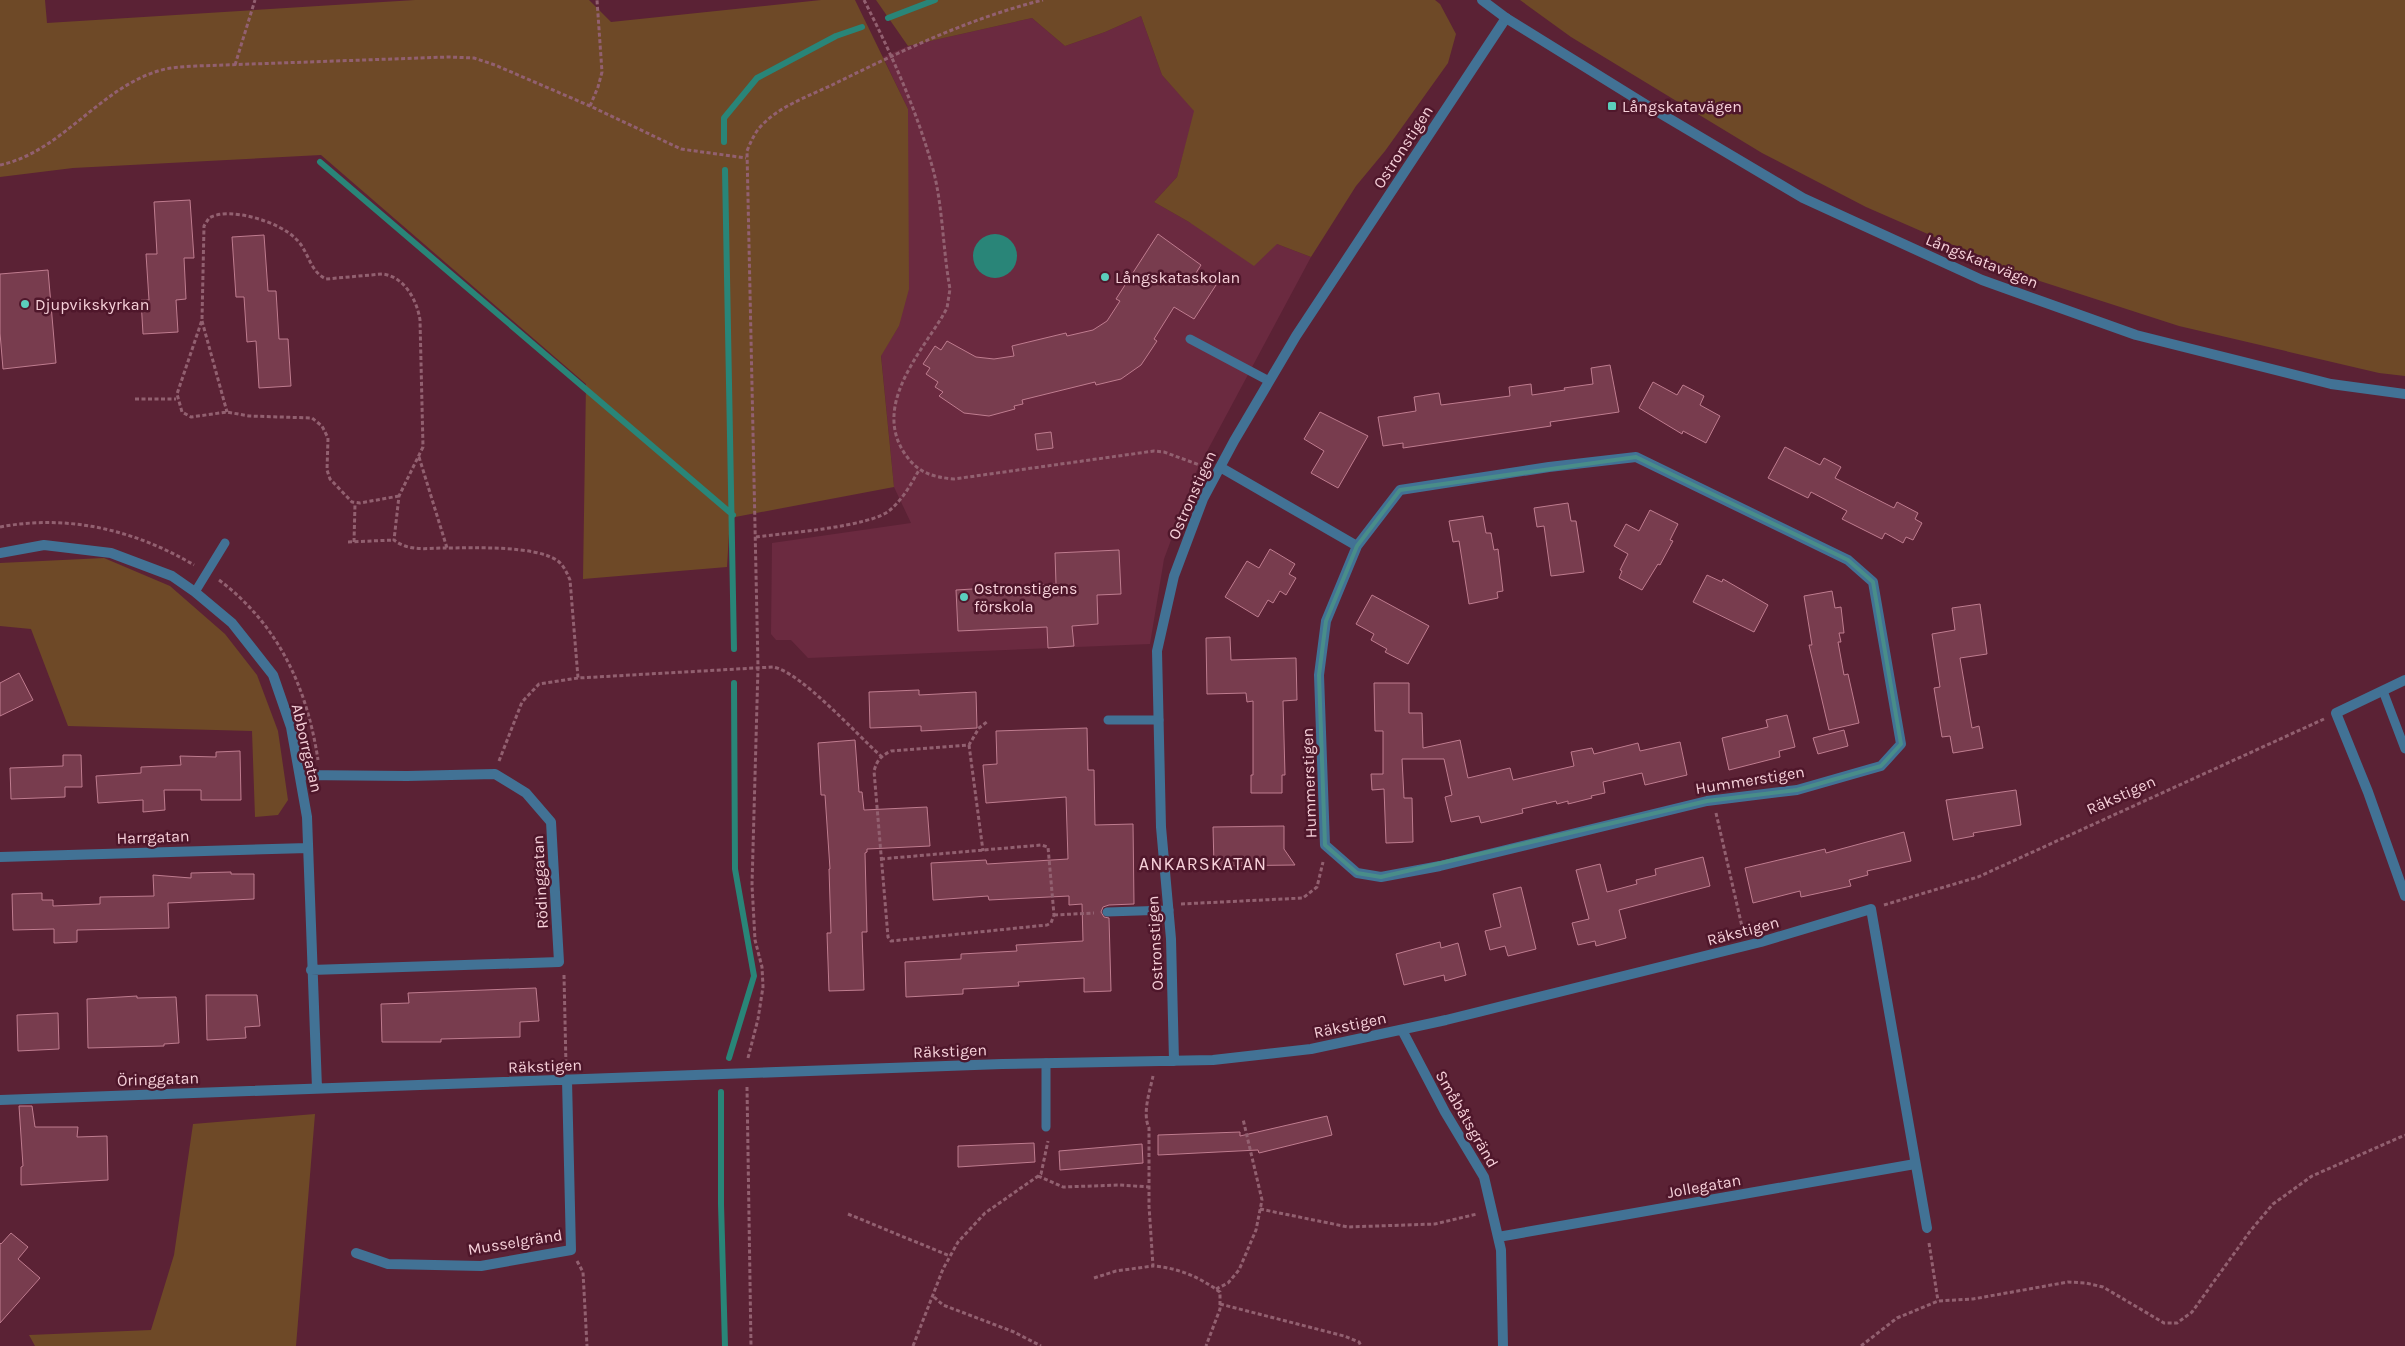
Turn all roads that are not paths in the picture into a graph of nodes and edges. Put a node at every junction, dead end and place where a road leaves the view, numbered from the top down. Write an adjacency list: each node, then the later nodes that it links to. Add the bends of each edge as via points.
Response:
1 (1482, 0): 2 (street, Långskatavägen)
2 (1506, 18): 4 (street, Ostronstigen); 5 (street, Långskatavägen, via 1803,198 1982,280 2136,335 2331,384)
3 (1190, 339): 4 (lane)
4 (1269, 382): 6 (street, Ostronstigen)
5 (2405, 394)
6 (1220, 466): 8 (street); 14 (street, Ostronstigen, via 1203,500 1174,576 1157,651)
7 (225, 544): 10 (lane)
8 (1357, 546): 8 (street, Hummerstigen, via 1326,621 1319,675 1325,845 1357,873 1381,877 1440,866 1714,800 1797,790 1881,766 1901,744 1873,582 1848,560 1636,457 1400,490)
9 (0, 553): 10 (street, Abborrgatan, via 44,545 112,553 172,576)
10 (196, 592): 16 (street, Abborrgatan, via 232,623 273,675 291,727)
11 (2405, 680): 12 (street)
12 (2383, 690): 15 (lane); 19 (street, via 2336,713)
13 (1108, 720): 14 (lane)
14 (1159, 720): 20 (street, Ostronstigen, via 1161,827)
15 (2405, 748)
16 (300, 775): 17 (street, Abborrgatan); 22 (street, Rödinggatan, via 495,774 526,794 551,822 559,962)
17 (308, 848): 18 (street, Harrgatan); 22 (street, Abborrgatan)
18 (0, 857)
19 (2405, 896)
20 (1168, 907): 21 (lane); 24 (street, Ostronstigen)
21 (1107, 912)
22 (311, 970): 27 (street, Abborrgatan)
23 (1402, 1030): 24 (street, Räkstigen, via 1311,1049); 30 (street, Räkstigen, via 1746,946 1871,909); 32 (street, Småbåtsgränd, via 1484,1177)
24 (1174, 1061): 25 (street, Räkstigen)
25 (1046, 1063): 26 (street, Räkstigen); 29 (lane)
26 (567, 1080): 27 (street, Räkstigen); 33 (street, Musselgränd, via 571,1250 481,1266 388,1264)
27 (317, 1088): 28 (street, Öringgatan)
28 (0, 1100)
29 (1048, 1131)
30 (1916, 1164): 31 (street); 32 (street, Jollegatan)
31 (1927, 1228)
32 (1498, 1237): 34 (street, Småbåtsgränd)
33 (356, 1253)
34 (1503, 1346)

